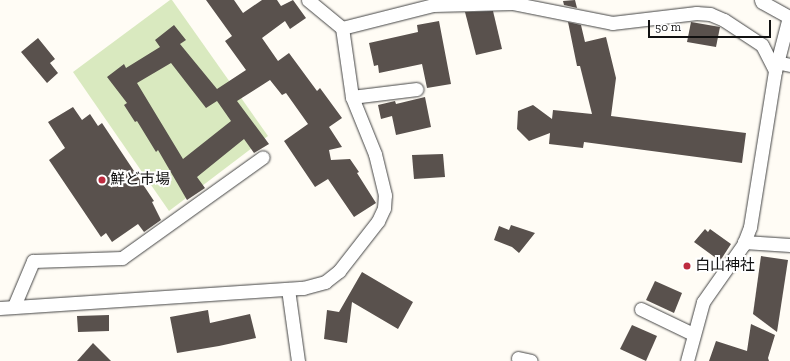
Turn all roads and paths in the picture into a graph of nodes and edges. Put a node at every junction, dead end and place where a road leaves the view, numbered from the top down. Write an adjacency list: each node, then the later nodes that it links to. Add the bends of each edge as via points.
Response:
1 (308, 0): 3 (street)
2 (761, 0): 5 (street, via 789,17)
3 (342, 28): 5 (street, via 433,5 475,2 512,3 612,23 703,13 724,20 756,41 765,49); 7 (street)
4 (790, 65): 5 (street)
5 (776, 67): 9 (street, via 750,227)
6 (417, 89): 7 (street)
7 (352, 97): 11 (street, via 375,154 384,191 384,208 365,239 331,278 319,285)
8 (263, 157): 12 (street, via 122,258 33,261)
9 (744, 242): 10 (street); 15 (street, via 703,302)
10 (790, 245)
11 (288, 289): 12 (street); 16 (street)
12 (14, 306): 13 (street)
13 (0, 308)
14 (641, 309): 15 (street)
15 (693, 334): 17 (street)
16 (298, 361)
17 (687, 361)

